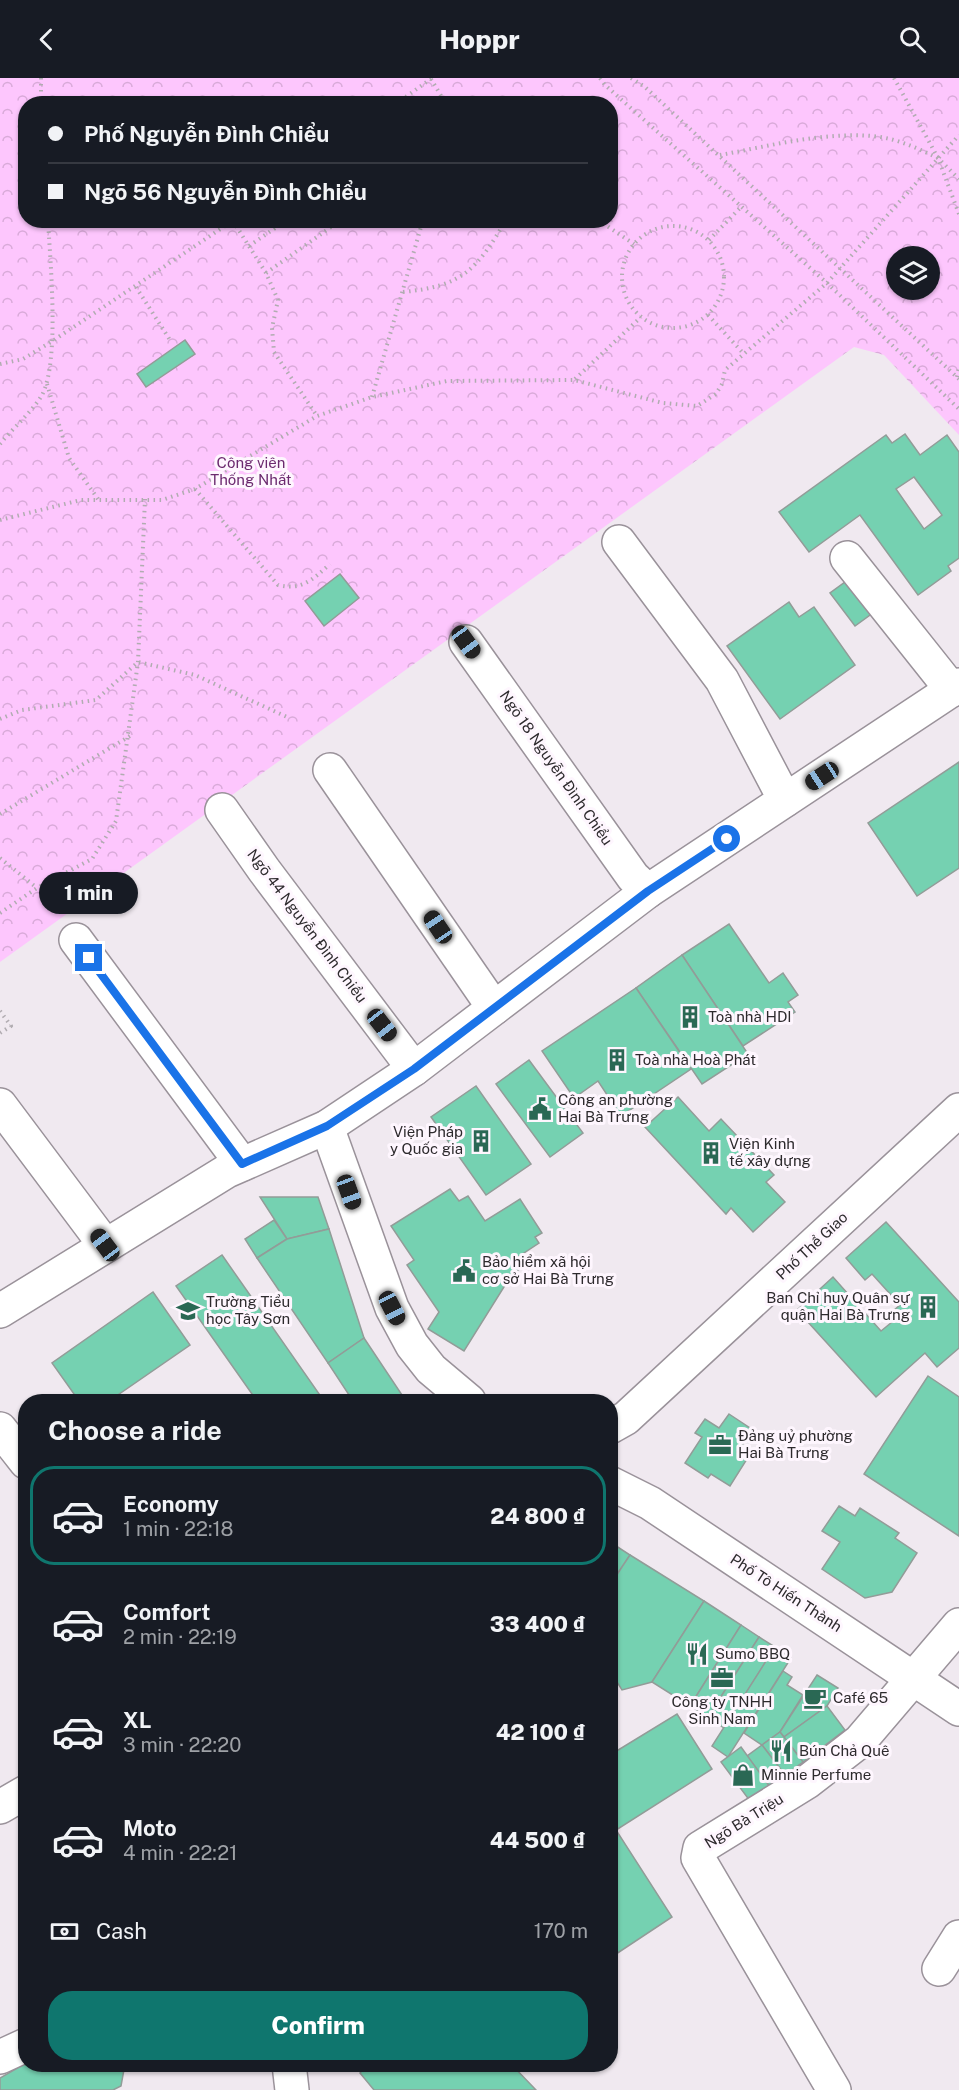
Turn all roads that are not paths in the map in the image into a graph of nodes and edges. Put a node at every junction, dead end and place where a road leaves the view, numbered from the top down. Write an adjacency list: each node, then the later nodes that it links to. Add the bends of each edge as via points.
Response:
1 (619, 542): 6 (street, via 722,680)
2 (847, 558): 4 (street)
3 (466, 642): 8 (street, Ngõ 18 Nguyễn Đình Chiểu, via 633,877)
4 (955, 688): 6 (street)
5 (330, 770): 10 (street)
6 (784, 801): 8 (street)
7 (222, 810): 11 (street, Ngõ 44 Nguyễn Đình Chiểu)
8 (648, 891): 10 (street)
9 (76, 940): 15 (street)
10 (494, 1008): 11 (street)
11 (414, 1069): 14 (street)
12 (0, 1105): 16 (street)
13 (959, 1110): 19 (street, Phố Thể Giao)
14 (327, 1126): 15 (street); 18 (street, via 392,1308 431,1369)
15 (242, 1164): 16 (street)
16 (105, 1245): 17 (street)
17 (0, 1311)
18 (461, 1394)
19 (618, 1422)
20 (0, 1429): 21 (street)
21 (18, 1452)
22 (618, 1487): 24 (street, Phố Tô Hiến Thành, via 650,1503)
23 (959, 1625): 24 (street, Ngõ Bà Triệu)
24 (914, 1679): 25 (street, Phố Tô Hiến Thành); 34 (street, Ngõ Bà Triệu, via 860,1741 807,1782 700,1848 698,1857)
25 (959, 1709)
26 (18, 1797): 27 (street)
27 (0, 1807)
28 (959, 1937): 29 (street)
29 (939, 1969)
30 (18, 2049): 31 (street)
31 (0, 2057)
32 (290, 2072): 33 (street)
33 (292, 2090)
34 (834, 2090)

